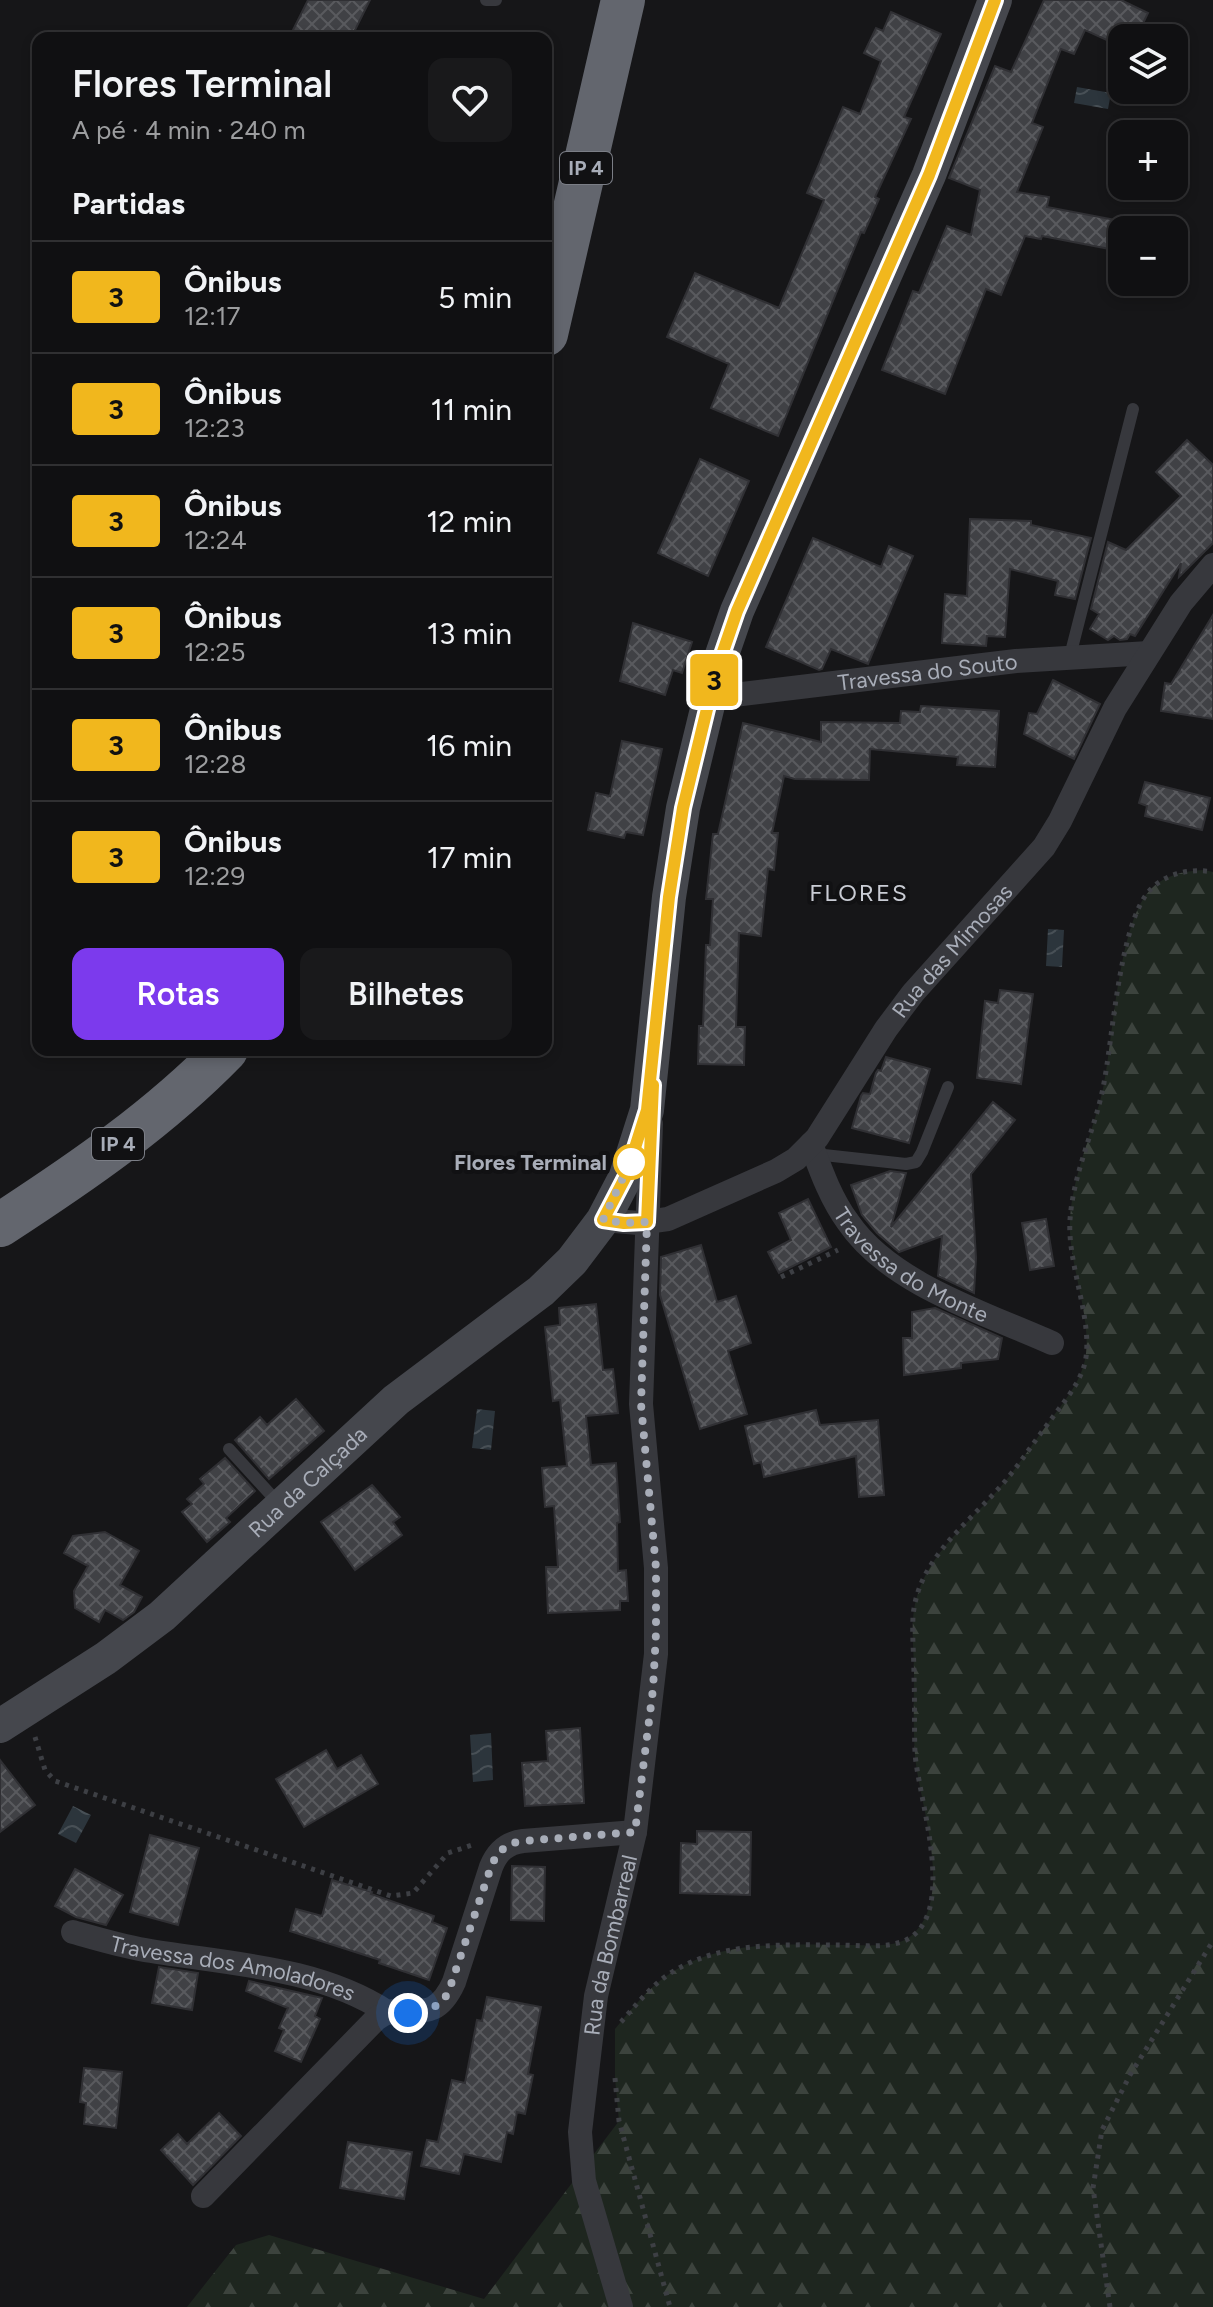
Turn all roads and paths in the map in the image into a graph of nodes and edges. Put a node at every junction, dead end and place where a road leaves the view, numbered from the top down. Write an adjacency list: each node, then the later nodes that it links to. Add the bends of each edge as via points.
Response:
1 (486, 0): 2 (lane)
2 (496, 0)
3 (598, 0): 6 (highway, IP 4)
4 (623, 0): 7 (highway, IP 4)
5 (995, 0): 12 (street, Rua da Calçada, via 925,185 731,626)
6 (552, 198)
7 (552, 308)
8 (1133, 409): 11 (lane)
9 (1213, 565): 10 (street, Rua das Mimosas)
10 (1149, 653): 11 (street, Travessa do Souto); 18 (street, Rua das Mimosas, via 1044,847 899,1010)
11 (1070, 656): 12 (street, Travessa do Souto)
12 (709, 698): 16 (street, Rua da Calçada, via 676,851)
13 (1213, 872): 34 (path, via 1184,871 1165,879 1150,890 1130,928 1102,1091 1070,1220 1071,1256 1087,1338 1080,1374 1003,1484 935,1557 919,1585 913,1615 915,1757 932,1862 925,1923 906,1940 878,1945 757,1945 705,1957 669,1974)
14 (183, 1056): 19 (highway, IP 4, via 84,1143)
15 (219, 1056): 22 (highway, IP 4, via 81,1173)
16 (654, 1058): 20 (street, Rua da Calçada, via 638,1141); 21 (street, Rua da Bombarreal)
17 (948, 1087): 18 (lane, via 916,1162)
18 (813, 1149): 21 (street, Rua das Mimosas, via 678,1215); 23 (street, Travessa do Monte, via 840,1210)
19 (0, 1196)
20 (603, 1220): 21 (street, Rua das Mimosas); 27 (street, Rua da Calçada, via 541,1291 396,1400)
21 (647, 1222): 29 (street, Rua da Bombarreal, via 641,1404 656,1568 656,1644)
22 (0, 1225)
23 (861, 1239): 24 (path); 25 (street, Travessa do Monte, via 908,1278)
24 (781, 1277)
25 (1052, 1343)
26 (229, 1449): 27 (lane)
27 (281, 1506): 28 (street, Rua da Calçada, via 162,1616)
28 (14, 1718): 30 (path, via 55,1781 391,1896 416,1891 452,1850)
29 (635, 1832): 30 (street); 37 (street, Rua da Bombarreal, via 596,1996 582,2099 581,2165)
30 (506, 1846): 33 (street, via 491,1867 444,1999 420,2013)
31 (73, 1932): 33 (street, Travessa dos Amoladores, via 148,1951 295,1974)
32 (1213, 1941): 39 (path, via 1102,2130 1093,2188)
33 (387, 2012): 36 (street)
34 (615, 2029)
35 (615, 2065): 38 (path, via 619,2121)
36 (203, 2196)
37 (621, 2307)
38 (670, 2307)
39 (1110, 2307)

